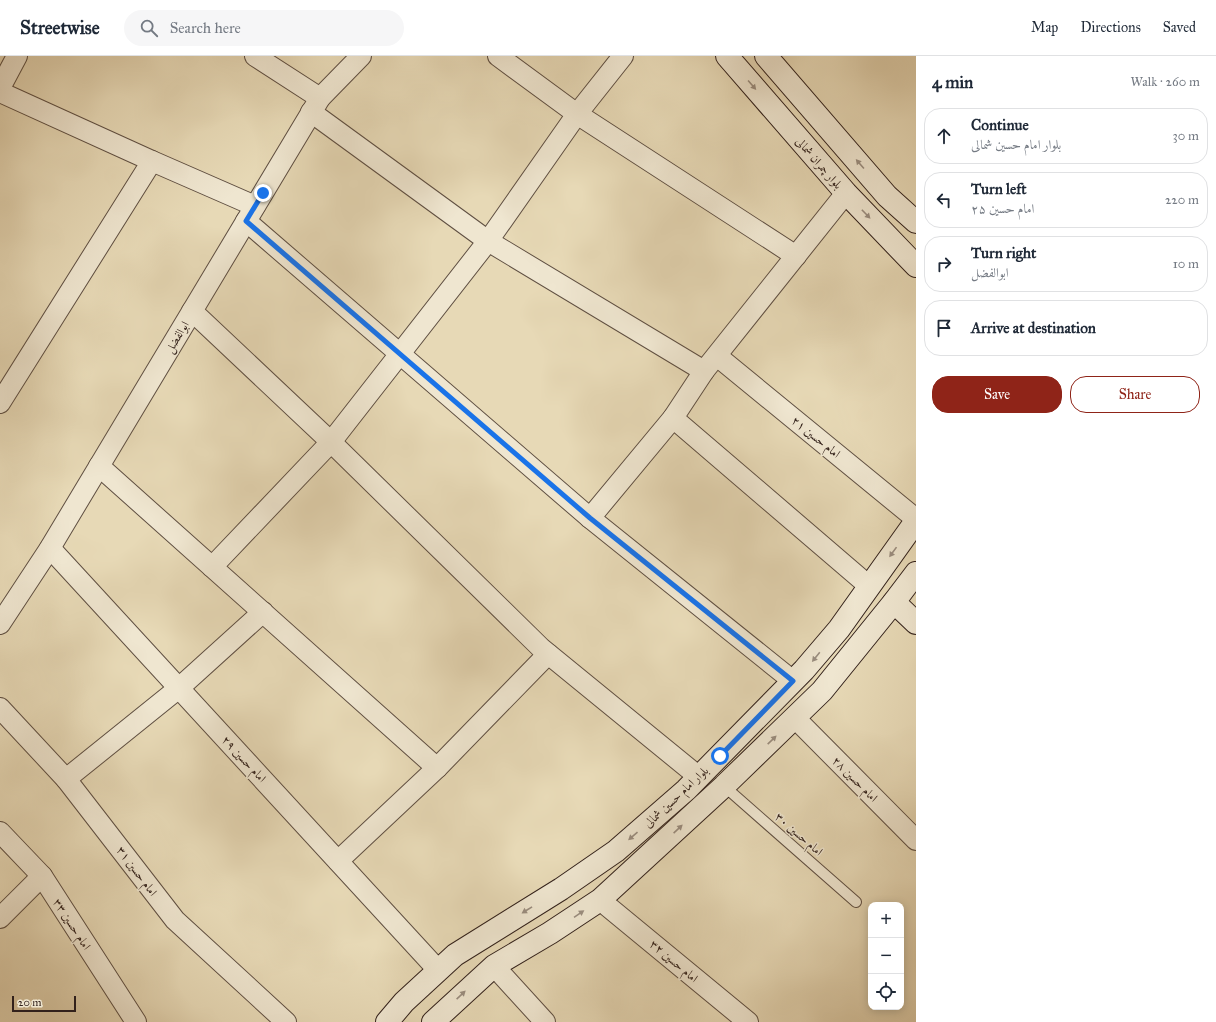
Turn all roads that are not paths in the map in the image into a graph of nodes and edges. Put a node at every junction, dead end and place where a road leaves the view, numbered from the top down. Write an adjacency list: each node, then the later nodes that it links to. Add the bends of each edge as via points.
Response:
1 (17, 56): 8 (street)
2 (255, 56): 10 (street)
3 (361, 56): 10 (street, ابوالفضل)
4 (498, 56): 11 (street)
5 (623, 56): 11 (street)
6 (727, 56): 13 (street, بلوار چمران شمالی, one-way to 13)
7 (766, 56): 15 (street, one-way to 7, via 887,196)
8 (0, 88)
9 (0, 92): 12 (street)
10 (315, 105): 14 (street, ابوالفضل); 16 (street)
11 (577, 114): 16 (street); 17 (street)
12 (152, 161): 14 (street); 23 (street)
13 (846, 194): 17 (street); 18 (street, بلوار چمران شمالی, one-way to 18)
14 (250, 213): 19 (street, ابوالفضل); 20 (street)
15 (916, 222)
16 (488, 241): 20 (street); 22 (street)
17 (796, 256): 21 (street)
18 (916, 266)
19 (192, 311): 25 (street); 26 (street, ابوالفضل)
20 (400, 354): 25 (street); 27 (street)
21 (716, 356): 22 (street); 28 (street, امام حسین ۲۱)
22 (704, 371): 24 (street)
23 (0, 403)
24 (673, 418): 27 (street); 32 (street)
25 (331, 442): 30 (street); 37 (street)
26 (99, 466): 29 (street, ابوالفضل); 30 (street)
27 (590, 518): 38 (street)
28 (916, 520): 32 (street, بلوار امام حسین شمالی, one-way to 32)
29 (50, 548): 36 (street, ابوالفضل); 39 (street, امام حسین ۲۹)
30 (212, 567): 34 (street)
31 (916, 573): 33 (street, بلوار امام حسین شمالی)
32 (870, 586): 38 (street, بلوار امام حسین شمالی, one-way to 38, via 839,629)
33 (894, 602): 35 (street); 41 (street, بلوار امام حسین شمالی, via 822,691)
34 (263, 612): 39 (street); 42 (street)
35 (916, 623)
36 (0, 624)
37 (548, 654): 42 (street); 43 (street)
38 (793, 681): 43 (street, بلوار امام حسین شمالی)
39 (179, 688): 44 (street); 48 (street, امام حسین ۲۹)
40 (0, 708): 44 (street, امام حسین ۳۱)
41 (795, 718): 45 (street, بلوار امام حسین شمالی, one-way to 41); 47 (street, امام حسین ۲۸)
42 (437, 768): 48 (street)
43 (699, 777): 54 (street, بلوار امام حسین شمالی, one-way to 54, via 616,851 561,889 455,954)
44 (66, 779): 56 (street, امام حسین ۳۱, via 175,920)
45 (724, 786): 50 (street, بلوار امام حسین شمالی, one-way to 45); 51 (lane, امام حسین ۳۰)
46 (0, 832): 49 (street, امام حسین ۳۳)
47 (916, 840)
48 (338, 861): 54 (street, امام حسین ۲۹)
49 (42, 876): 52 (street); 55 (street, امام حسین ۳۳)
50 (600, 900): 53 (street, بلوار امام حسین شمالی, one-way to 50); 60 (street, امام حسین ۳۲)
51 (856, 902)
52 (0, 918)
53 (494, 966): 58 (street, بلوار امام حسین شمالی, one-way to 53); 59 (street)
54 (438, 970): 57 (street, بلوار امام حسین شمالی)
55 (136, 1022)
56 (286, 1022)
57 (387, 1022)
58 (433, 1022)
59 (545, 1022)
60 (748, 1022)

